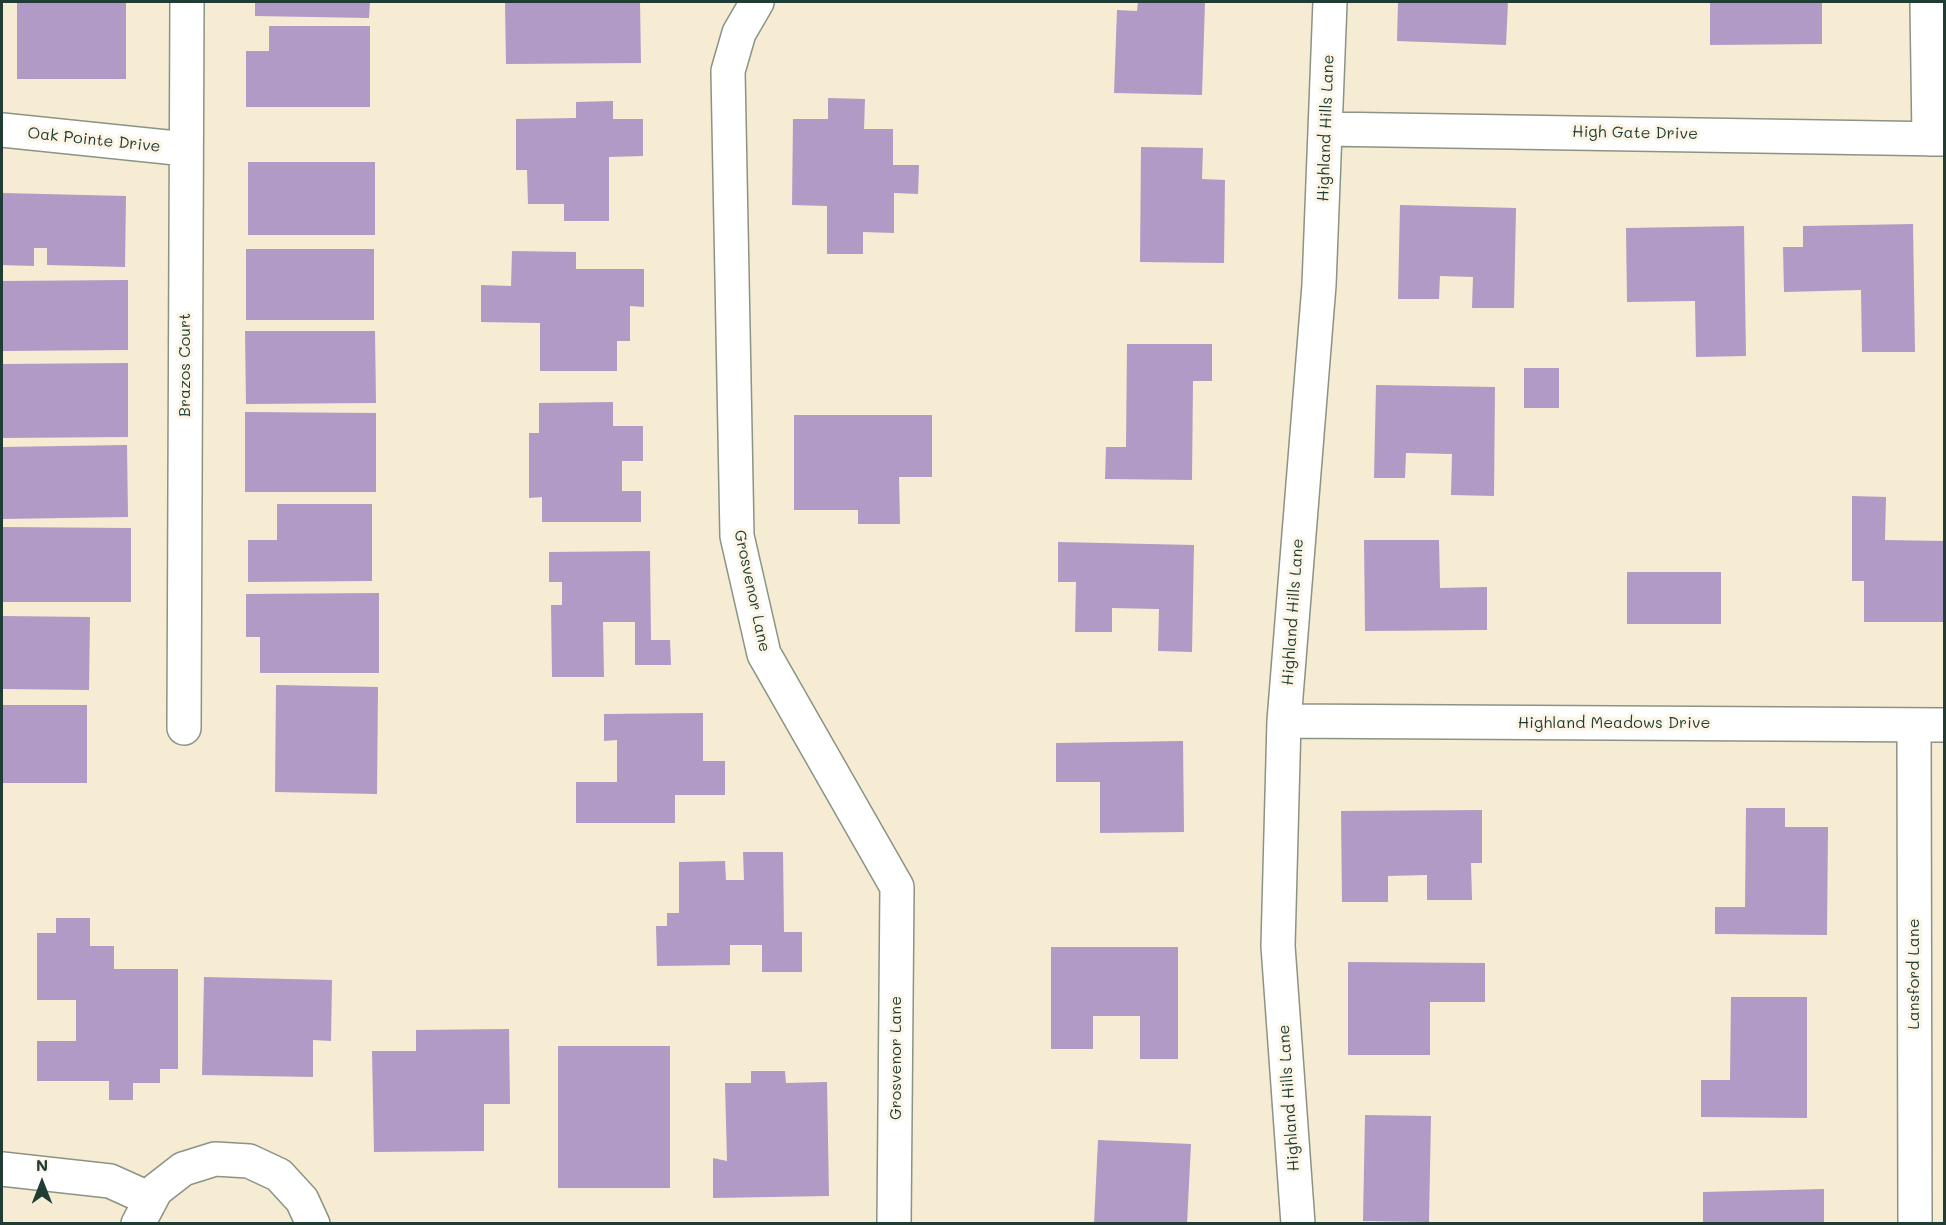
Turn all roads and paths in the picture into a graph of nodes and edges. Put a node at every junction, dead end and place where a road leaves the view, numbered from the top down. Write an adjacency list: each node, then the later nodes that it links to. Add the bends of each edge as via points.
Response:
1 (187, 2): 8 (street, Brazos Court)
2 (757, 2): 15 (street, Grosvenor Lane, via 739,33 728,71 737,536 764,654 897,887)
3 (1330, 2): 5 (street, Highland Hills Lane)
4 (1927, 2): 7 (street)
5 (1326, 129): 7 (street, High Gate Drive); 9 (street, Highland Hills Lane, via 1319,285)
6 (2, 130): 8 (street, Oak Pointe Drive)
7 (1937, 139)
8 (186, 149): 11 (street, Brazos Court)
9 (1284, 721): 10 (street, Highland Meadows Drive); 16 (street, Highland Hills Lane, via 1278,946)
10 (1929, 725): 17 (street, Lansford Lane)
11 (184, 728)
12 (2, 1169): 13 (street, via 110,1181)
13 (144, 1211): 14 (street, via 156,1190 183,1169 215,1159 249,1161 279,1175 302,1200)
14 (313, 1224)
15 (894, 1224)
16 (1298, 1224)
17 (1915, 1224)

